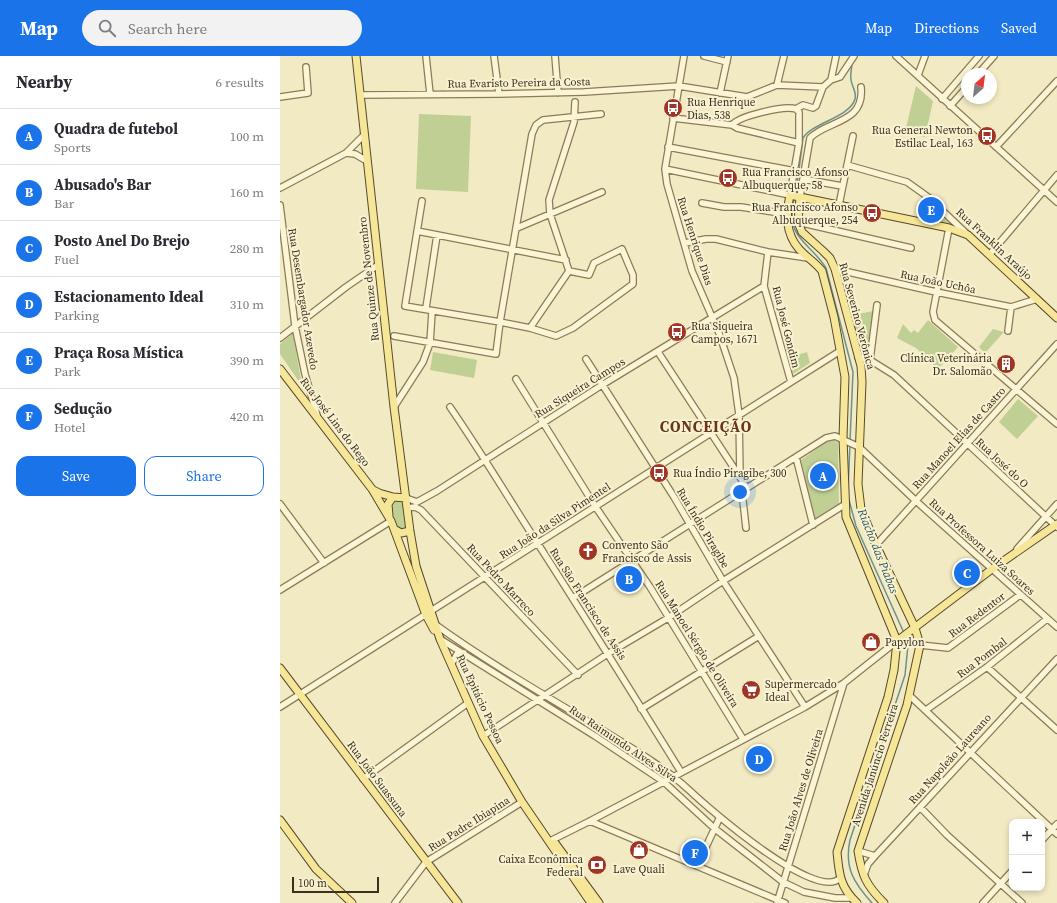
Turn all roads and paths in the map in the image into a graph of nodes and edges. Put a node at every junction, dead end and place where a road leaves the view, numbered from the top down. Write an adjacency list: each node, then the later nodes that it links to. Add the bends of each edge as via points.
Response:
1 (356, 56): 29 (main road, Rua Quinze de Novembro)
2 (426, 56): 27 (street)
3 (494, 56): 28 (street)
4 (555, 56): 24 (street)
5 (684, 56): 21 (street, Rua Henrique Dias)
6 (704, 56): 14 (street)
7 (784, 56): 20 (street)
8 (836, 56): 18 (street)
9 (854, 56): 18 (street, via 840,77)
10 (896, 56): 17 (street)
11 (925, 56): 17 (street)
12 (979, 56): 31 (street)
13 (994, 56): 16 (street)
14 (727, 59): 25 (street)
15 (306, 67): 30 (street, via 308,93)
16 (983, 68)
17 (918, 75): 31 (street)
18 (831, 80): 22 (street)
19 (1057, 81): 43 (street)
20 (777, 85): 22 (street); 25 (street, Rua Evaristo Pereira da Costa, via 747,97)
21 (679, 86): 24 (street, Rua Evaristo Pereira da Costa); 25 (street, Rua Evaristo Pereira da Costa); 37 (street, Rua Henrique Dias)
22 (823, 87): 34 (street, via 816,106 813,108 803,105)
23 (861, 87): 50 (street, via 856,110 810,138)
24 (558, 93): 28 (street, Rua Evaristo Pereira da Costa)
25 (720, 93)
26 (961, 93): 33 (street)
27 (430, 94): 28 (street, Rua Evaristo Pereira da Costa); 29 (street, Rua Evaristo Pereira da Costa)
28 (499, 94)
29 (360, 95): 39 (main road, Rua Quinze de Novembro)
30 (280, 97)
31 (942, 99): 33 (street)
32 (575, 102): 36 (street)
33 (950, 106): 43 (street)
34 (796, 109): 38 (street, via 780,108 739,119); 41 (street, Rua Severino Verônica, via 799,112)
35 (600, 114): 36 (street)
36 (574, 118): 62 (street, via 549,200); 66 (street, via 544,120 536,125 532,134)
37 (673, 118): 38 (street); 42 (street, Rua Henrique Dias)
38 (732, 125): 41 (street)
39 (364, 135): 44 (street); 45 (main road, Rua Quinze de Novembro)
40 (853, 136): 46 (street)
41 (799, 143): 48 (street, Rua Severino Verônica)
42 (668, 147): 47 (street, Rua Henrique Dias); 48 (street)
43 (996, 147): 53 (street)
44 (346, 153): 45 (street, via 355,154); 52 (street)
45 (367, 161): 78 (main road, Rua Quinze de Novembro)
46 (847, 165): 51 (street); 70 (street, Rua Franklin Araújo, via 907,182 928,197)
47 (665, 168): 55 (street); 71 (street, Rua Henrique Dias, via 667,184)
48 (795, 171): 55 (street, Rua Severino Verônica)
49 (1057, 175): 53 (street)
50 (803, 179): 51 (street); 56 (street)
51 (842, 186): 61 (street)
52 (280, 188)
53 (1044, 190): 58 (street); 75 (street)
54 (602, 192): 62 (street)
55 (790, 195): 56 (main road); 63 (main road, Rua Severino Verônica)
56 (800, 197): 61 (main road); 64 (main road)
57 (422, 201): 68 (street)
58 (1057, 202)
59 (702, 203): 63 (street)
60 (280, 205): 65 (street, Rua Desembargador Azevedo)
61 (839, 205): 67 (main road)
62 (550, 214): 66 (street); 77 (street)
63 (787, 214): 76 (main road, Rua Severino Verônica, via 792,240)
64 (798, 222): 72 (street); 79 (main road, Rua Severino Verônica, via 802,232 830,258)
65 (281, 224): 91 (street, Rua Desembargador Azevedo)
66 (517, 228): 73 (street)
67 (949, 228): 70 (main road); 82 (street)
68 (417, 231): 69 (street); 86 (street, via 405,306)
69 (437, 235): 73 (street); 86 (street)
70 (968, 235): 75 (main road, Rua Franklin Araújo)
71 (685, 243): 74 (street, via 706,238 716,239); 88 (street, Rua Henrique Dias, via 692,271)
72 (911, 248)
73 (513, 249): 77 (street); 90 (street)
74 (768, 252): 76 (street); 81 (street, Rua José Gondim)
75 (990, 254): 83 (main road, Rua Franklin Araújo)
76 (810, 258): 98 (main road, Rua Severino Verônica, via 822,271)
77 (566, 260): 80 (street)
78 (378, 265): 91 (street, via 346,286); 108 (main road, Rua Quinze de Novembro)
79 (835, 269): 82 (street, Rua João Uchôa); 100 (main road, Rua Severino Verônica)
80 (569, 271): 92 (street); 92 (street, via 589,275 594,263 622,249 633,275 633,284 568,331 556,336)
81 (764, 286): 88 (street, Rua Siqueira Campos); 105 (street, Rua José Gondim)
82 (936, 292): 85 (street, Rua João Uchôa); 107 (street, via 933,312 935,320)
83 (1037, 300): 85 (street, Rua João Uchôa); 89 (main road, Rua Franklin Araújo)
84 (877, 305): 102 (street)
85 (1011, 307): 93 (street)
86 (426, 308): 87 (street)
87 (432, 312): 90 (street); 96 (street)
88 (711, 317): 99 (street, Rua Siqueira Campos); 110 (street, Rua Henrique Dias, via 734,378)
89 (1057, 318)
90 (500, 322): 92 (street); 96 (street, via 496,354)
91 (295, 326): 95 (street); 111 (street, Rua Desembargador Azevedo, via 304,374)
92 (530, 328)
93 (1008, 331)
94 (394, 336): 96 (street)
95 (280, 338)
96 (430, 343): 108 (street, via 423,362)
97 (1057, 344): 107 (street, Rua Manoel Elias de Castro)
98 (840, 351): 105 (street, Rua João da Silva Pimentel); 115 (main road, Rua Severino Verônica, via 845,377)
99 (658, 352): 106 (street, Rua Siqueira Campos); 114 (street)
100 (858, 357): 102 (street, Rua José do O); 117 (main road, Rua Severino Verônica, via 862,382)
101 (586, 359): 106 (street, Rua Índio Piragibe)
102 (870, 360): 116 (street, Rua José do O, via 894,376)
103 (280, 369): 111 (main road, Rua José Lins do Rego)
104 (516, 379): 112 (street, Rua Manoel Sérgio de Oliveira)
105 (791, 382): 110 (street, Rua João da Silva Pimentel)
106 (602, 385): 112 (street, Rua Siqueira Campos); 120 (street, Rua Índio Piragibe)
107 (1016, 390): 113 (street); 116 (street, Rua Manoel Elias de Castro)
108 (394, 406): 125 (main road, Rua Quinze de Novembro)
109 (450, 407): 119 (street, Rua São Francisco de Assis)
110 (739, 415): 114 (street, Rua João da Silva Pimentel); 121 (street, Rua Henrique Dias)
111 (318, 419): 122 (main road, Rua José Lins do Rego)
112 (543, 422): 119 (street, Rua Siqueira Campos); 130 (street, Rua Manoel Sérgio de Oliveira)
113 (1057, 424)
114 (711, 433): 120 (street, Rua João da Silva Pimentel); 121 (street)
115 (842, 438): 117 (street, Rua Professora Luiza Soares); 118 (street, via 826,438); 128 (main road, Rua Severino Verônica)
116 (968, 445): 126 (street, Rua Manoel Elias de Castro); 132 (street, Rua José do O)
117 (858, 447): 126 (street, Rua Professora Luiza Soares); 141 (main road, Rua Severino Verônica, via 861,509)
118 (796, 457): 123 (street); 135 (street)
119 (485, 458): 125 (street, Rua Siqueira Campos, via 423,499 417,502); 140 (street, Rua São Francisco de Assis)
120 (656, 468): 130 (street, Rua João da Silva Pimentel); 134 (street, Rua Índio Piragibe)
121 (740, 476): 123 (street)
122 (372, 489): 124 (main road, via 379,494); 133 (main road, Rua José Lins do Rego)
123 (744, 490): 134 (street); 137 (street)
124 (393, 497): 125 (main road); 133 (main road, via 388,504)
125 (406, 498): 131 (main road, Rua Quinze de Novembro)
126 (916, 501): 141 (street, Rua Manoel Elias de Castro); 145 (street, Rua Professora Luiza Soares)
127 (280, 504): 144 (street)
128 (844, 504): 135 (street); 159 (main road, Rua Severino Verônica, via 850,530)
129 (1057, 504): 132 (street)
130 (596, 506): 140 (street, Rua João da Silva Pimentel); 143 (street, Rua Manoel Sérgio de Oliveira)
131 (407, 508): 139 (main road, Rua Quinze de Novembro); 146 (street, Rua Pedro Marreco, via 416,507 421,510)
132 (1045, 516): 136 (street, Rua José do O); 142 (street)
133 (390, 520): 138 (main road, Rua José Lins do Rego); 144 (street)
134 (691, 525): 143 (street); 147 (street, Rua Índio Piragibe)
135 (813, 525): 147 (street)
136 (1056, 526): 142 (main road)
137 (746, 528)
138 (394, 529): 139 (main road, via 401,533); 151 (main road, Rua José Lins do Rego)
139 (410, 530): 151 (main road, Rua Quinze de Novembro, via 416,566)
140 (538, 544): 146 (street, Rua João da Silva Pimentel); 150 (street, Rua São Francisco de Assis)
141 (876, 545): 156 (main road, Rua Severino Verônica)
142 (1012, 555): 145 (main road)
143 (632, 561): 150 (street); 152 (street, Rua Manoel Sérgio de Oliveira)
144 (324, 563): 148 (street)
145 (992, 569): 149 (street, Rua Professora Luiza Soares); 156 (main road)
146 (485, 576): 151 (street, Rua João da Silva Pimentel); 168 (street, Rua Pedro Marreco)
147 (723, 581): 152 (street); 157 (street, Rua Índio Piragibe)
148 (280, 590)
149 (1020, 595): 153 (street, Rua Professora Luiza Soares); 160 (street, Rua Redentor, via 948,648)
150 (574, 598): 162 (street, Rua São Francisco de Assis)
151 (429, 614): 154 (main road, Rua Epitácio Pessoa); 158 (main road); 170 (street, Rua João da Silva Pimentel)
152 (668, 618): 162 (street); 167 (street, Rua Manoel Sérgio de Oliveira)
153 (1047, 619): 155 (street, Rua Professora Luiza Soares); 165 (street, Rua Pombal)
154 (436, 625): 158 (main road, Rua Epitácio Pessoa); 172 (street, Rua Raimundo Alves Silva)
155 (1057, 627)
156 (913, 629): 159 (main road); 160 (main road)
157 (759, 636): 167 (street); 176 (street, Rua Índio Piragibe)
158 (440, 639): 161 (street, Rua Raimundo Alves Silva); 164 (main road, Rua Epitácio Pessoa)
159 (899, 640): 169 (street); 210 (main road, Avenida Janúncio Ferreira, via 888,697 837,852)
160 (920, 645): 171 (main road, Avenida Janúncio Ferreira)
161 (464, 653): 164 (street, via 457,654); 174 (street, Rua Raimundo Alves Silva)
162 (609, 653): 168 (street); 178 (street, Rua São Francisco de Assis)
163 (1057, 659): 173 (street, Rua Napoleão Laureano)
164 (452, 663): 175 (main road, Rua Epitácio Pessoa)
165 (987, 667): 173 (street); 179 (street, Rua Pombal)
166 (280, 668): 170 (main road, Rua João Suassuna)
167 (701, 672): 178 (street); 184 (street, Rua Manoel Sérgio de Oliveira)
168 (578, 674): 172 (street)
169 (844, 683): 176 (street); 206 (street, Rua João Alves de Oliveira)
170 (300, 695): 177 (street, Rua João da Silva Pimentel); 190 (main road, Rua João Suassuna)
171 (910, 695): 179 (street); 202 (main road, Avenida Janúncio Ferreira)
172 (546, 696): 174 (street); 180 (street, Rua Raimundo Alves Silva)
173 (1021, 697): 181 (street); 186 (street, Rua Napoleão Laureano)
174 (539, 701): 182 (street); 183 (street, Rua Raimundo Alves Silva)
175 (468, 703): 182 (main road, Rua Epitácio Pessoa); 190 (street)
176 (805, 707): 184 (street)
177 (280, 708)
178 (641, 709): 188 (street, Rua São Francisco de Assis)
179 (926, 710): 186 (street)
180 (600, 729): 183 (street); 185 (street, Rua Raimundo Alves Silva)
181 (1057, 730)
182 (483, 736): 192 (main road, Rua Epitácio Pessoa)
183 (595, 736): 187 (street, Rua Raimundo Alves Silva)
184 (743, 739): 188 (street)
185 (633, 749): 187 (street); 189 (street, Rua Raimundo Alves Silva)
186 (970, 751): 193 (street, Rua Napoleão Laureano); 199 (street)
187 (628, 757): 191 (street, Rua Raimundo Alves Silva)
188 (681, 772): 189 (street)
189 (674, 776): 191 (street); 194 (street, Rua Raimundo Alves Silva)
190 (363, 779): 204 (main road, Rua João Suassuna)
191 (664, 782): 196 (street); 198 (street, Rua Raimundo Alves Silva)
192 (522, 802): 201 (main road, Rua Epitácio Pessoa); 204 (street, Rua Padre Ibiapina)
193 (920, 807): 203 (street, Rua Napoleão Laureano); 212 (street)
194 (719, 819): 198 (street); 206 (street, Rua Raimundo Alves Silva)
195 (280, 820): 216 (main road, via 316,869)
196 (590, 821): 201 (street); 205 (street)
197 (1057, 824): 199 (street)
198 (714, 828): 205 (street); 211 (street, Rua Raimundo Alves Silva)
199 (1055, 831): 200 (street)
200 (1045, 838)
201 (550, 841): 219 (main road); 220 (main road)
202 (858, 851): 203 (street); 208 (main road, Avenida Janúncio Ferreira, via 860,869)
203 (875, 856): 208 (street, Rua Napoleão Laureano, via 868,864)
204 (426, 862): 217 (street); 218 (main road, Rua João Suassuna)
205 (697, 866): 215 (street)
206 (781, 872): 209 (street, Rua Raimundo Alves Silva); 211 (street, Rua João Alves de Oliveira)
207 (1009, 874): 212 (street)
208 (864, 877): 222 (main road, Avenida Janúncio Ferreira)
209 (793, 878)
210 (840, 878): 213 (street, via 831,888); 214 (main road, Avenida Janúncio Ferreira)
211 (783, 882): 214 (street, Rua Raimundo Alves Silva, via 804,892); 215 (street, Rua João Alves de Oliveira)
212 (1001, 883): 223 (street); 224 (street)
213 (822, 888)
214 (855, 900)
215 (777, 901): 221 (street)
216 (348, 902)
217 (395, 903)
218 (458, 903)
219 (590, 903)
220 (599, 903)
221 (786, 903)
222 (884, 903)
223 (983, 903)
224 (1022, 903)

